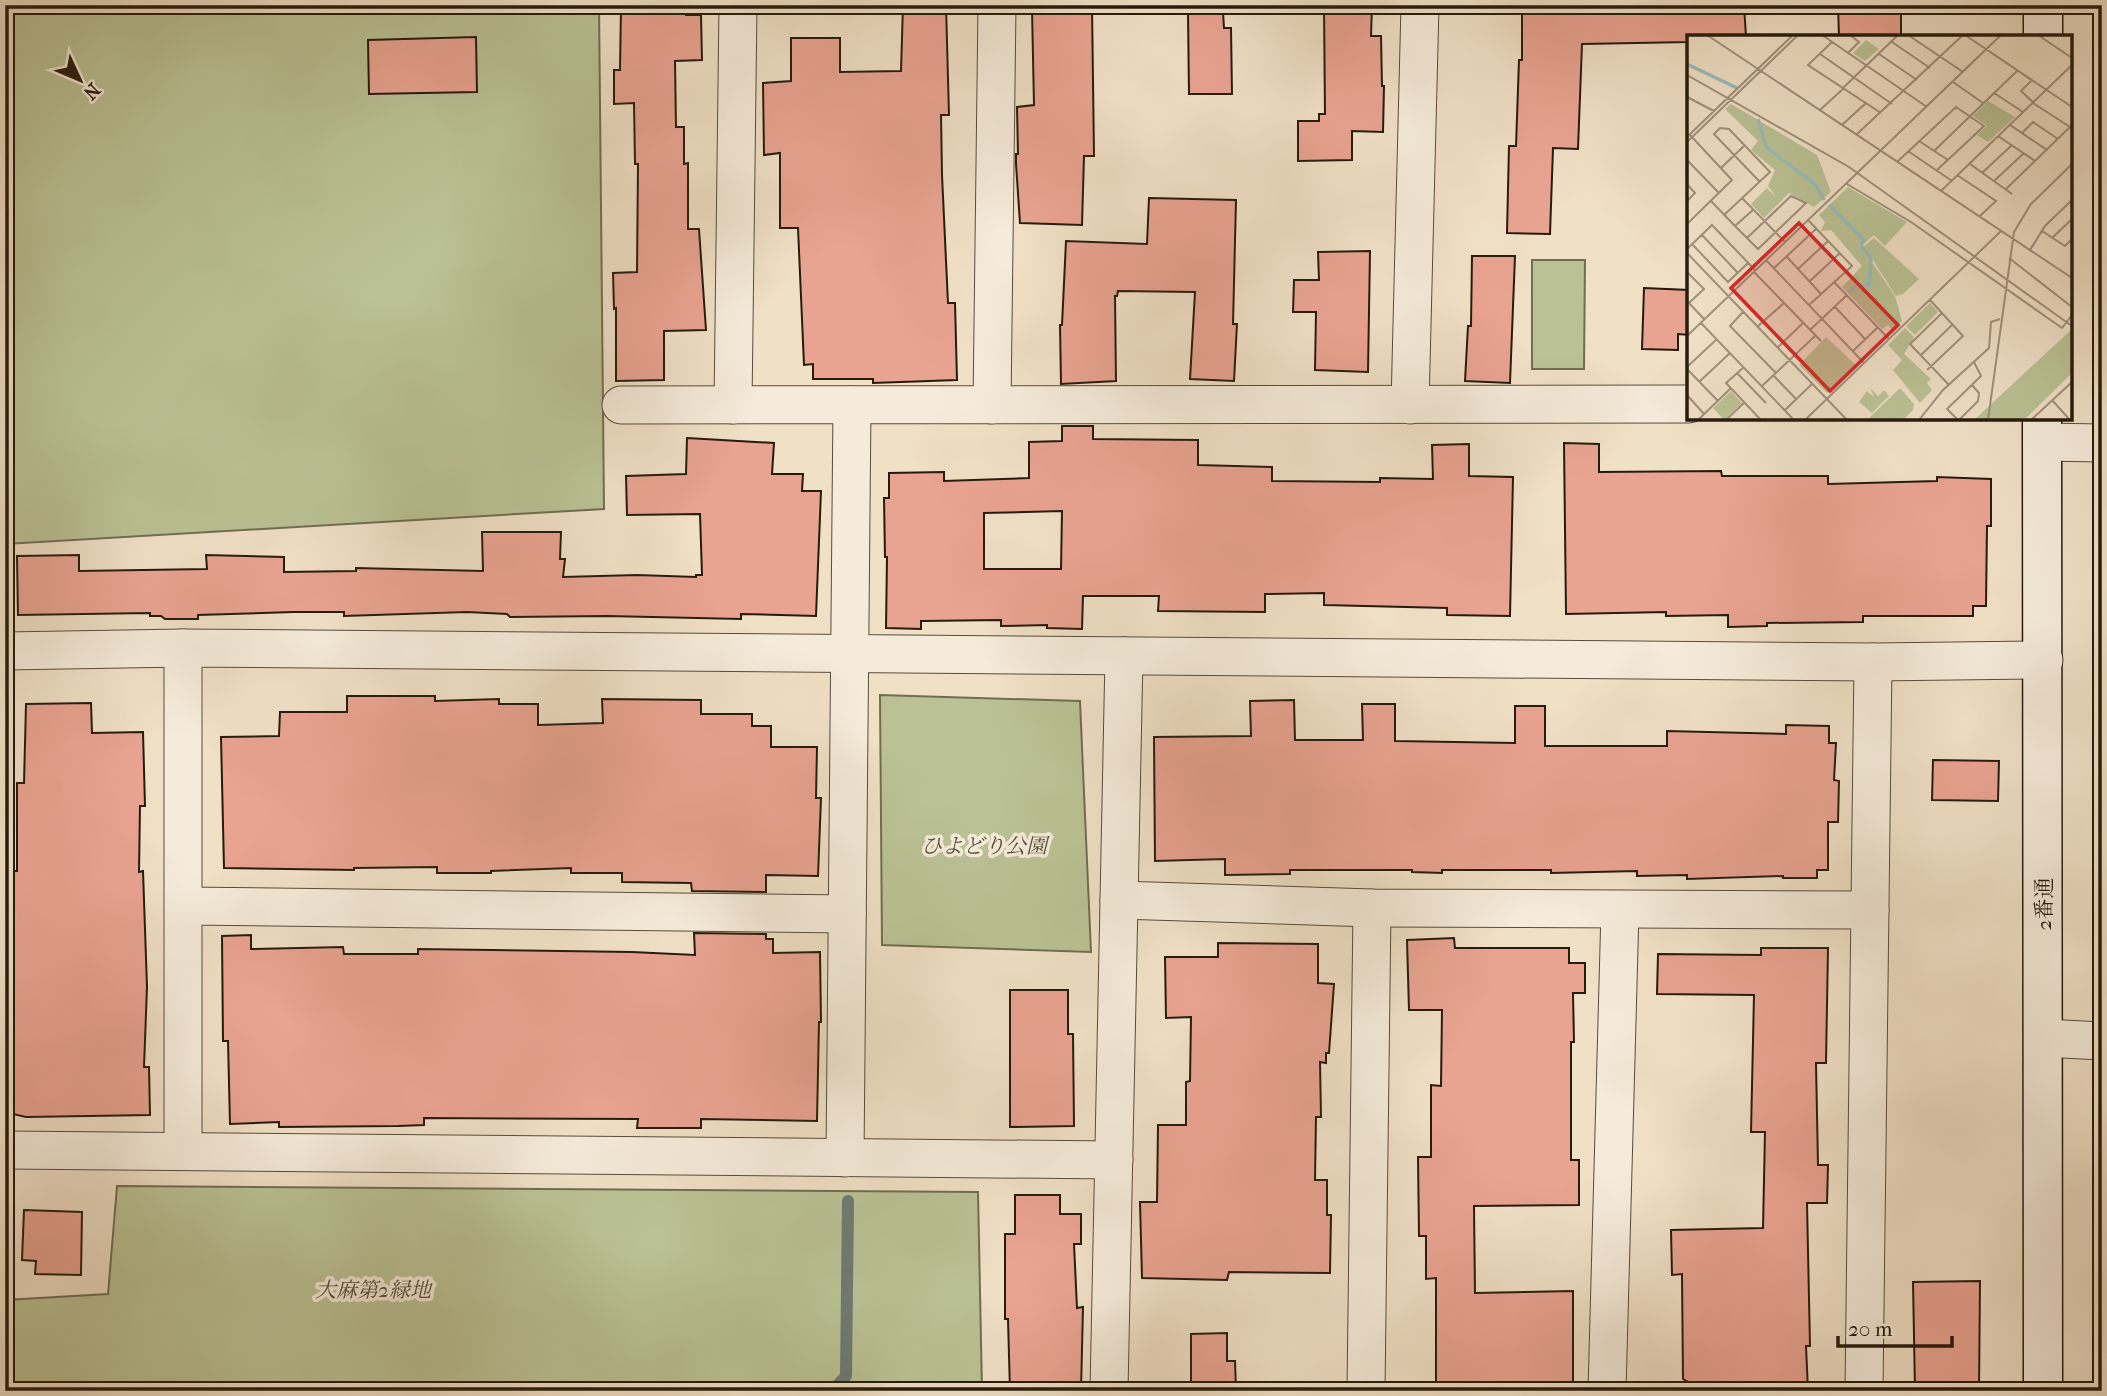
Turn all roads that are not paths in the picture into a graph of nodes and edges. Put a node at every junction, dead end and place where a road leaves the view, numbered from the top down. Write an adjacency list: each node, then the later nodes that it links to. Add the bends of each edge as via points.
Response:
1 (738, 5): 8 (street)
2 (997, 5): 10 (street)
3 (1420, 5): 11 (street)
4 (2043, 5): 5 (main road)
5 (2043, 35)
6 (1687, 404): 11 (street)
7 (621, 405): 8 (street)
8 (733, 405): 9 (street)
9 (852, 405): 10 (street); 16 (street)
10 (992, 405): 11 (street)
11 (1410, 405)
12 (2042, 430): 13 (street); 18 (main road, 2番通)
13 (2102, 443)
14 (183, 648): 15 (street); 16 (street); 21 (street)
15 (5, 650)
16 (850, 654): 17 (street); 25 (street)
17 (1124, 656): 19 (street); 20 (street)
18 (2044, 660): 19 (street); 26 (main road, 2番通)
19 (1873, 662): 24 (street)
20 (1119, 900): 22 (street); 31 (street)
21 (184, 906): 25 (street); 29 (street)
22 (1372, 908): 23 (street); 33 (street)
23 (1620, 910): 24 (street); 34 (street)
24 (1870, 910): 35 (street)
25 (847, 914): 30 (street)
26 (2044, 1038): 27 (street); 36 (main road, 2番通)
27 (2102, 1041)
28 (5, 1150): 29 (street)
29 (183, 1152): 30 (street)
30 (845, 1158): 31 (street)
31 (1114, 1160): 32 (street)
32 (1109, 1391)
33 (1366, 1391)
34 (1607, 1391)
35 (1864, 1391)
36 (2043, 1391)

